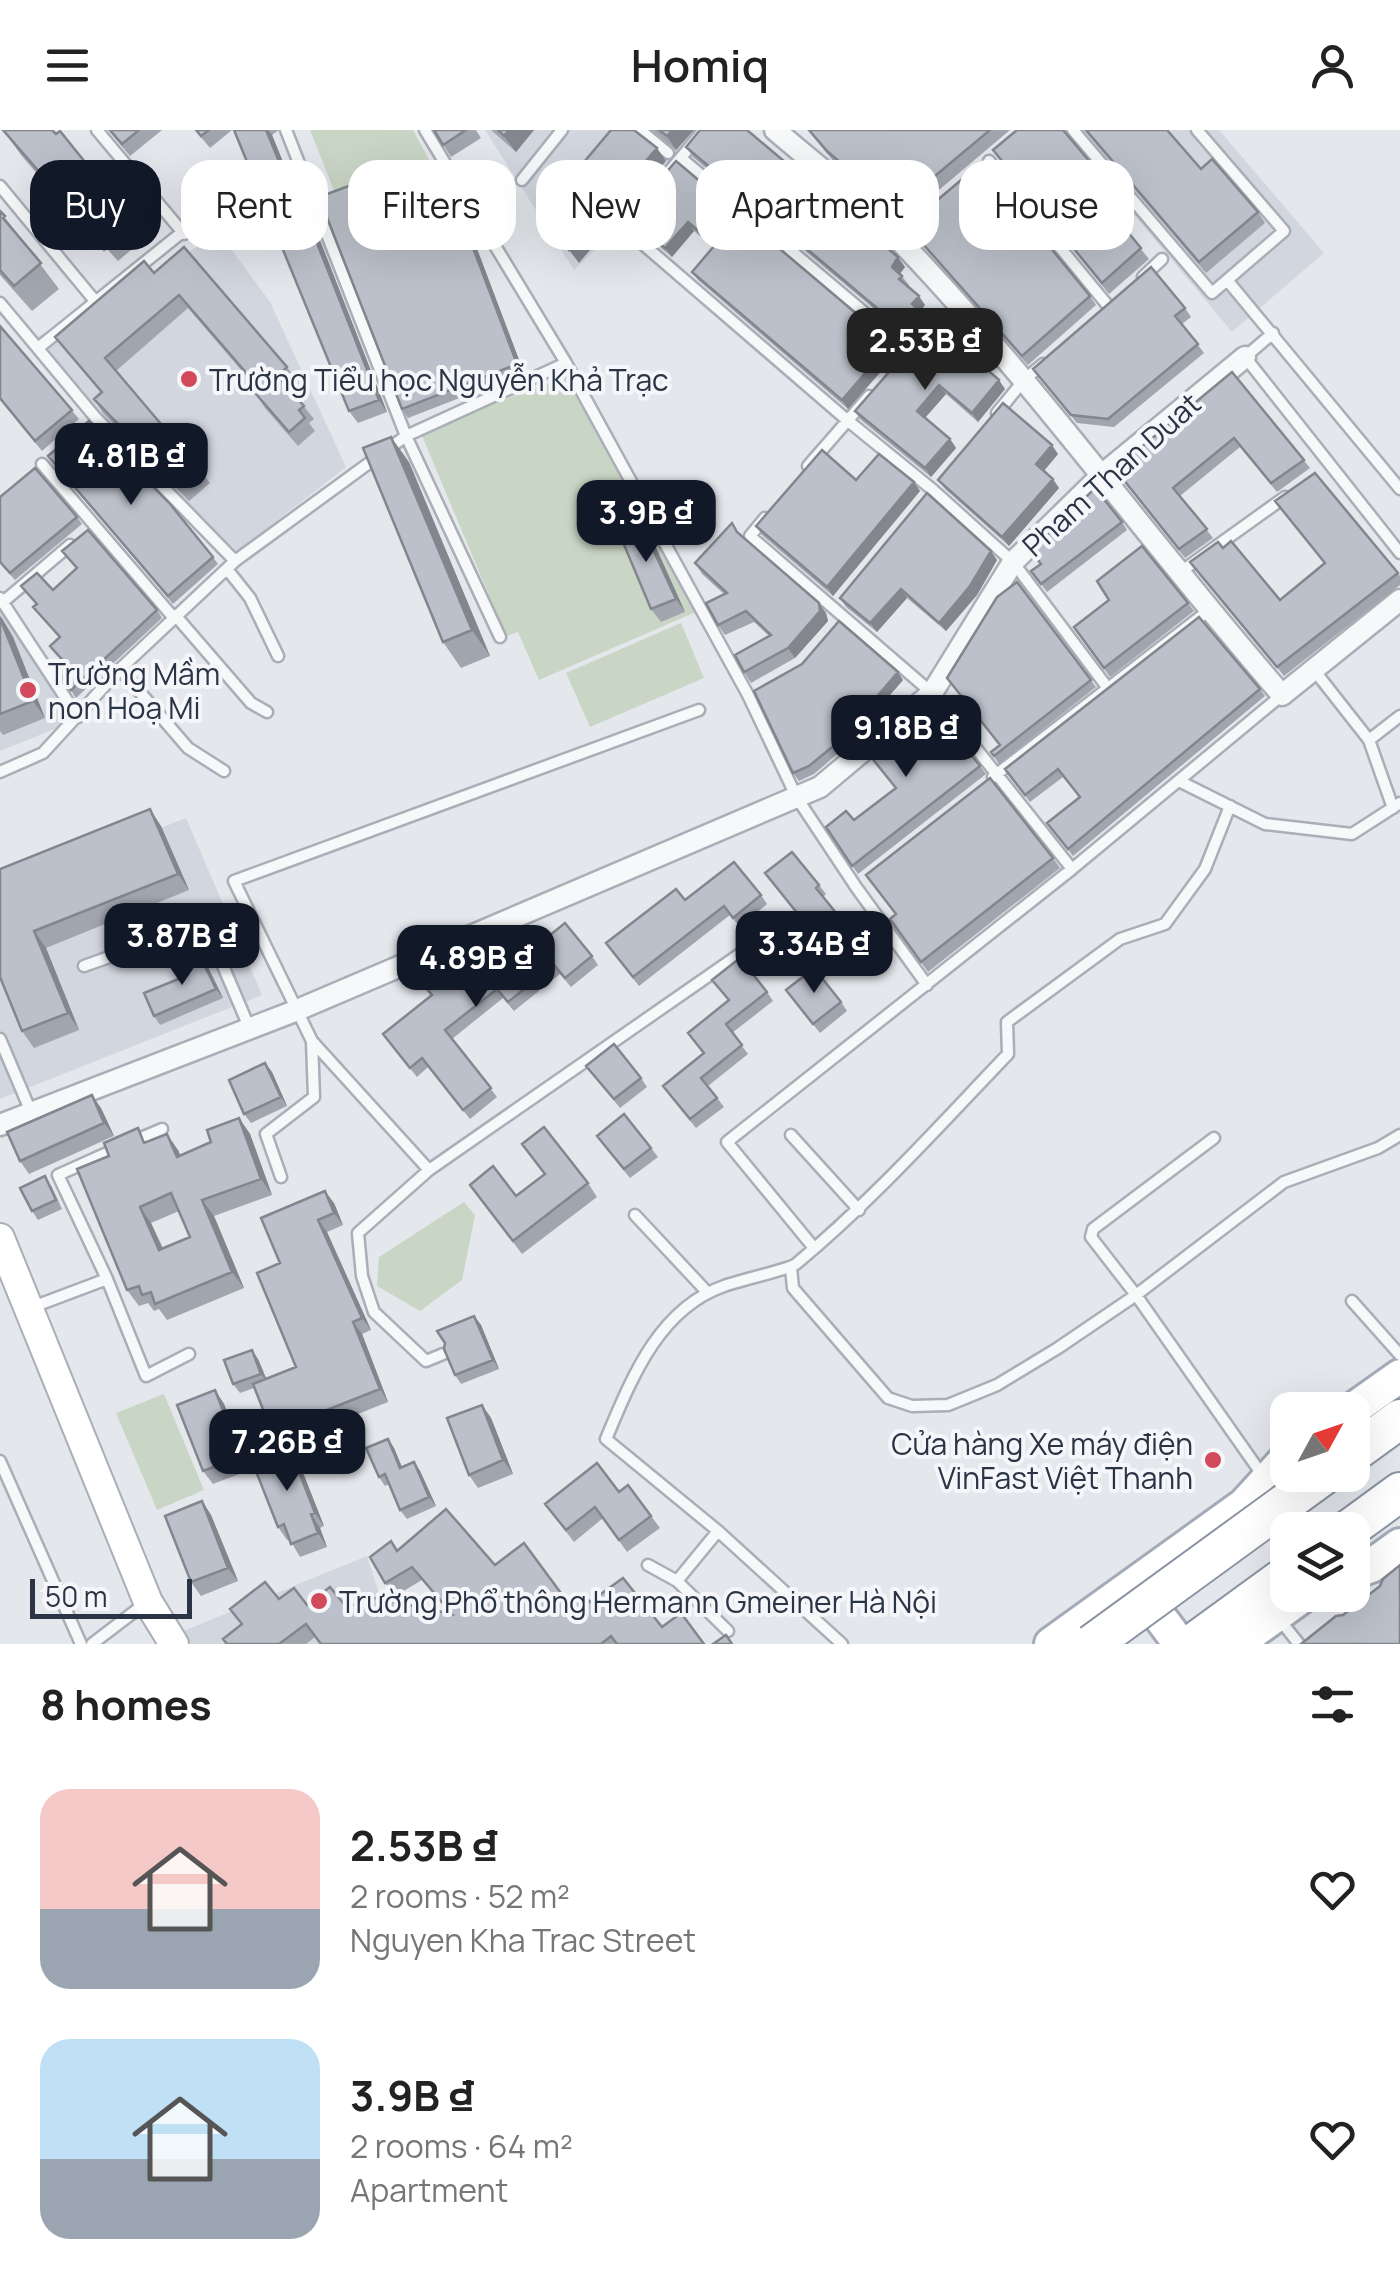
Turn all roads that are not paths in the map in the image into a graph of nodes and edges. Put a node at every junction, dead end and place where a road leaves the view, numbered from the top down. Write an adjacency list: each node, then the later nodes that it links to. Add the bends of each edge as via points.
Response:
1 (97, 130): 16 (lane)
2 (286, 130): 41 (lane)
3 (425, 130): 33 (lane)
4 (562, 130): 14 (lane)
5 (640, 130): 11 (lane)
6 (704, 130): 12 (lane)
7 (774, 130): 25 (street, via 905,231)
8 (1073, 130): 20 (lane, via 1212,293)
9 (1197, 130): 20 (lane, via 1284,232)
10 (1000, 150): 13 (lane)
11 (668, 153)
12 (681, 158): 30 (lane); 38 (lane, via 623,227)
13 (990, 160)
14 (522, 180)
15 (0, 186): 23 (lane)
16 (181, 230)
17 (181, 236): 23 (lane)
18 (1062, 250): 26 (lane)
19 (1162, 259): 21 (lane)
20 (1227, 280): 28 (lane)
21 (1136, 283)
22 (1122, 295): 26 (lane)
23 (94, 301): 29 (lane)
24 (0, 303): 29 (lane)
25 (960, 306): 30 (lane); 35 (street)
26 (1109, 307): 27 (lane)
27 (1098, 317)
28 (1273, 334): 31 (lane); 51 (lane)
29 (38, 348): 37 (lane)
30 (910, 350): 34 (lane)
31 (1246, 357): 44 (lane); 45 (street, Pham Than Duat)
32 (1049, 359): 35 (lane)
33 (566, 363): 41 (lane); 75 (lane)
34 (898, 364)
35 (1024, 380): 39 (lane); 45 (street)
36 (872, 392): 38 (lane)
37 (95, 417): 40 (lane); 58 (lane)
38 (847, 420): 49 (lane); 52 (lane)
39 (990, 421)
40 (82, 429)
41 (406, 436): 58 (lane); 67 (lane)
42 (55, 452): 43 (lane)
43 (42, 464): 47 (lane); 55 (lane)
44 (1331, 464): 46 (lane); 56 (lane)
45 (1103, 474): 57 (street, Pham Than Duat); 59 (street)
46 (1316, 475)
47 (28, 476)
48 (944, 476): 52 (lane)
49 (798, 478)
50 (1300, 486): 59 (lane)
51 (1400, 489)
52 (933, 490): 53 (lane); 57 (lane)
53 (921, 505)
54 (774, 507): 63 (lane, via 750,536)
55 (94, 525): 61 (lane); 65 (lane)
56 (1400, 552)
57 (1013, 562): 71 (lane); 73 (street, Pham Than Duat)
58 (231, 565): 65 (lane); 68 (lane)
59 (1179, 573): 64 (street)
60 (846, 594): 63 (lane)
61 (1, 600): 79 (lane)
62 (1400, 600): 70 (street)
63 (834, 608): 66 (lane); 73 (lane)
64 (1208, 610): 71 (lane); 74 (street)
65 (174, 616): 69 (lane); 77 (lane, via 251,703)
66 (837, 624)
67 (500, 637)
68 (278, 656)
69 (120, 669): 79 (lane); 81 (lane, via 188,748)
70 (1314, 670): 74 (street); 80 (lane)
71 (1107, 687): 83 (lane)
72 (761, 688): 75 (lane)
73 (932, 693): 83 (lane); 86 (street, Pham Than Duat, via 820,787)
74 (1282, 695): 84 (lane)
75 (748, 696): 86 (lane)
76 (700, 710): 95 (lane, via 234,880)
77 (267, 712)
78 (1400, 716): 80 (lane)
79 (78, 717): 82 (lane, via 43,753)
80 (1369, 740): 88 (lane)
81 (224, 771)
82 (0, 772)
83 (996, 775): 85 (lane); 89 (lane)
84 (1179, 781): 87 (lane); 89 (lane)
85 (980, 788)
86 (796, 798): 91 (lane); 95 (street, Pham Than Duat)
87 (1230, 806): 88 (lane, via 1265,824 1352,834); 107 (lane, via 1205,869 1165,924 1120,940 1007,1022 1008,1054)
88 (1396, 806)
89 (1072, 868): 94 (lane)
90 (871, 875): 91 (lane)
91 (856, 887): 94 (lane)
92 (773, 932): 105 (lane)
93 (84, 966): 96 (lane, via 171,935 222,961)
94 (927, 986): 110 (lane, via 727,1142)
95 (295, 1011): 96 (street, Pham Than Duat); 98 (lane)
96 (249, 1027): 99 (street, Pham Than Duat)
97 (0, 1039): 99 (lane)
98 (312, 1041): 105 (lane); 106 (lane, via 314,1097 266,1134)
99 (31, 1112): 100 (street, Pham Than Duat)
100 (0, 1125)
101 (162, 1129): 112 (lane, via 58,1174)
102 (791, 1136): 107 (lane)
103 (1400, 1136): 114 (lane, via 1284,1182)
104 (1214, 1138): 114 (lane, via 1091,1232)
105 (430, 1170): 118 (lane, via 358,1233 374,1312 426,1360)
106 (281, 1177)
107 (859, 1210): 110 (lane)
108 (635, 1215): 113 (lane)
109 (1, 1243): 116 (street)
110 (814, 1248): 111 (lane)
111 (792, 1268): 113 (lane); 114 (lane, via 793,1288 888,1398 912,1406 948,1405 997,1386)
112 (107, 1278): 116 (lane); 117 (lane, via 146,1376)
113 (707, 1292): 131 (lane, via 672,1320 643,1358 606,1439)
114 (1136, 1294): 125 (lane)
115 (1352, 1301): 119 (lane)
116 (29, 1309): 138 (street)
117 (189, 1354)
118 (443, 1354)
119 (1400, 1355)
120 (1400, 1376): 121 (main road)
121 (1370, 1397)
122 (1400, 1416): 123 (highway)
123 (1370, 1438)
124 (0, 1461): 142 (lane)
125 (1266, 1481): 136 (main road)
126 (1301, 1492): 147 (highway, bridge)
127 (1400, 1492): 129 (highway)
128 (1400, 1508): 130 (main road)
129 (1370, 1514)
130 (1370, 1530)
131 (718, 1532): 135 (lane); 145 (lane)
132 (1400, 1544): 134 (main road)
133 (648, 1565): 135 (lane)
134 (1370, 1566)
135 (677, 1581): 141 (lane)
136 (1135, 1584): 146 (main road); 148 (main road)
137 (1270, 1587): 149 (highway)
138 (148, 1602): 143 (lane); 144 (street)
139 (1280, 1612): 140 (main road)
140 (1276, 1615): 150 (main road); 151 (lane)
141 (728, 1631)
142 (80, 1644)
143 (92, 1644)
144 (174, 1644)
145 (842, 1644)
146 (1051, 1644)
147 (1092, 1644)
148 (1180, 1644)
149 (1192, 1644)
150 (1236, 1644)
151 (1299, 1644)

